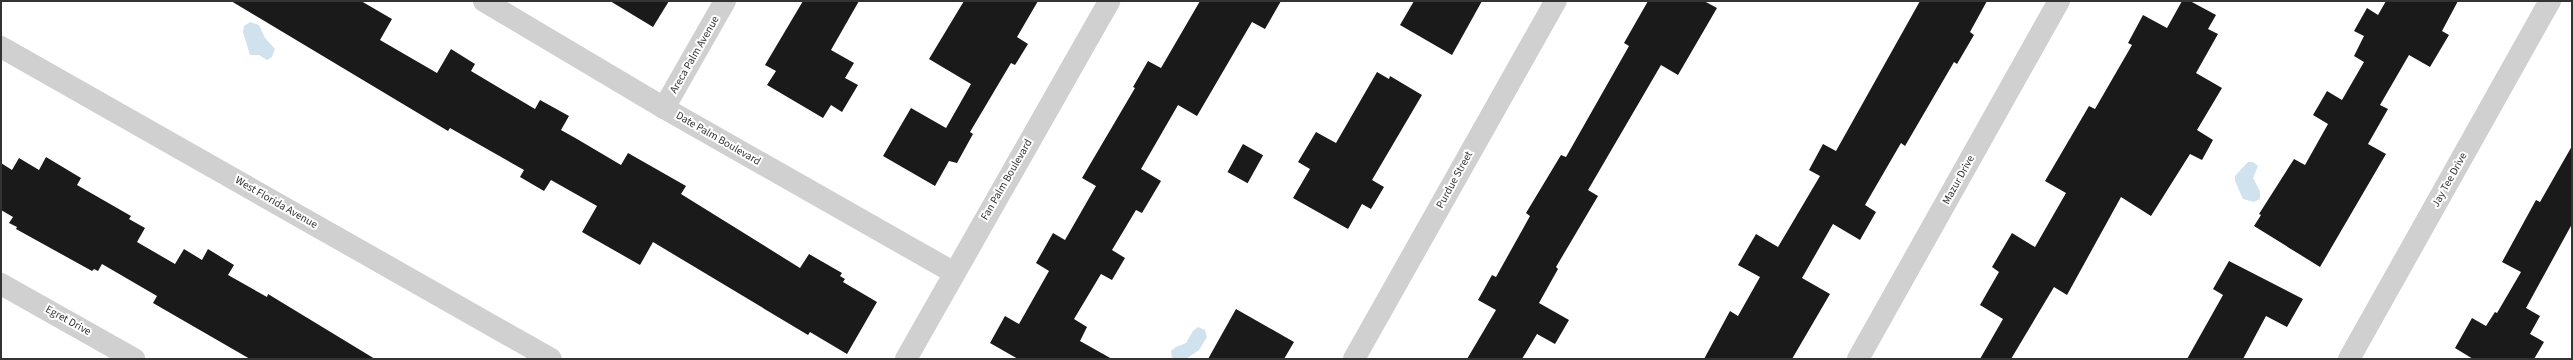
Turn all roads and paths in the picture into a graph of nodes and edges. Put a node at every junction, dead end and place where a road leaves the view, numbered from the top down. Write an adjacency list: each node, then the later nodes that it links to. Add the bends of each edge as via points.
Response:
1 (484, 1): 8 (street, Date Palm Boulevard)
2 (725, 1): 8 (street, Areca Palm Avenue)
3 (1108, 1): 9 (street, Fan Palm Boulevard)
4 (1556, 1): 14 (street, Purdue Street)
5 (2059, 1): 15 (street, Mazur Drive)
6 (2550, 1): 16 (street, Jay Tee Drive)
7 (1, 47): 12 (street, West Florida Avenue)
8 (664, 108): 9 (street, Date Palm Boulevard)
9 (954, 273): 13 (street, Fan Palm Boulevard)
10 (1, 284): 11 (street, Egret Drive)
11 (134, 359)
12 (551, 359)
13 (906, 359)
14 (1354, 359)
15 (1858, 359)
16 (2349, 359)

